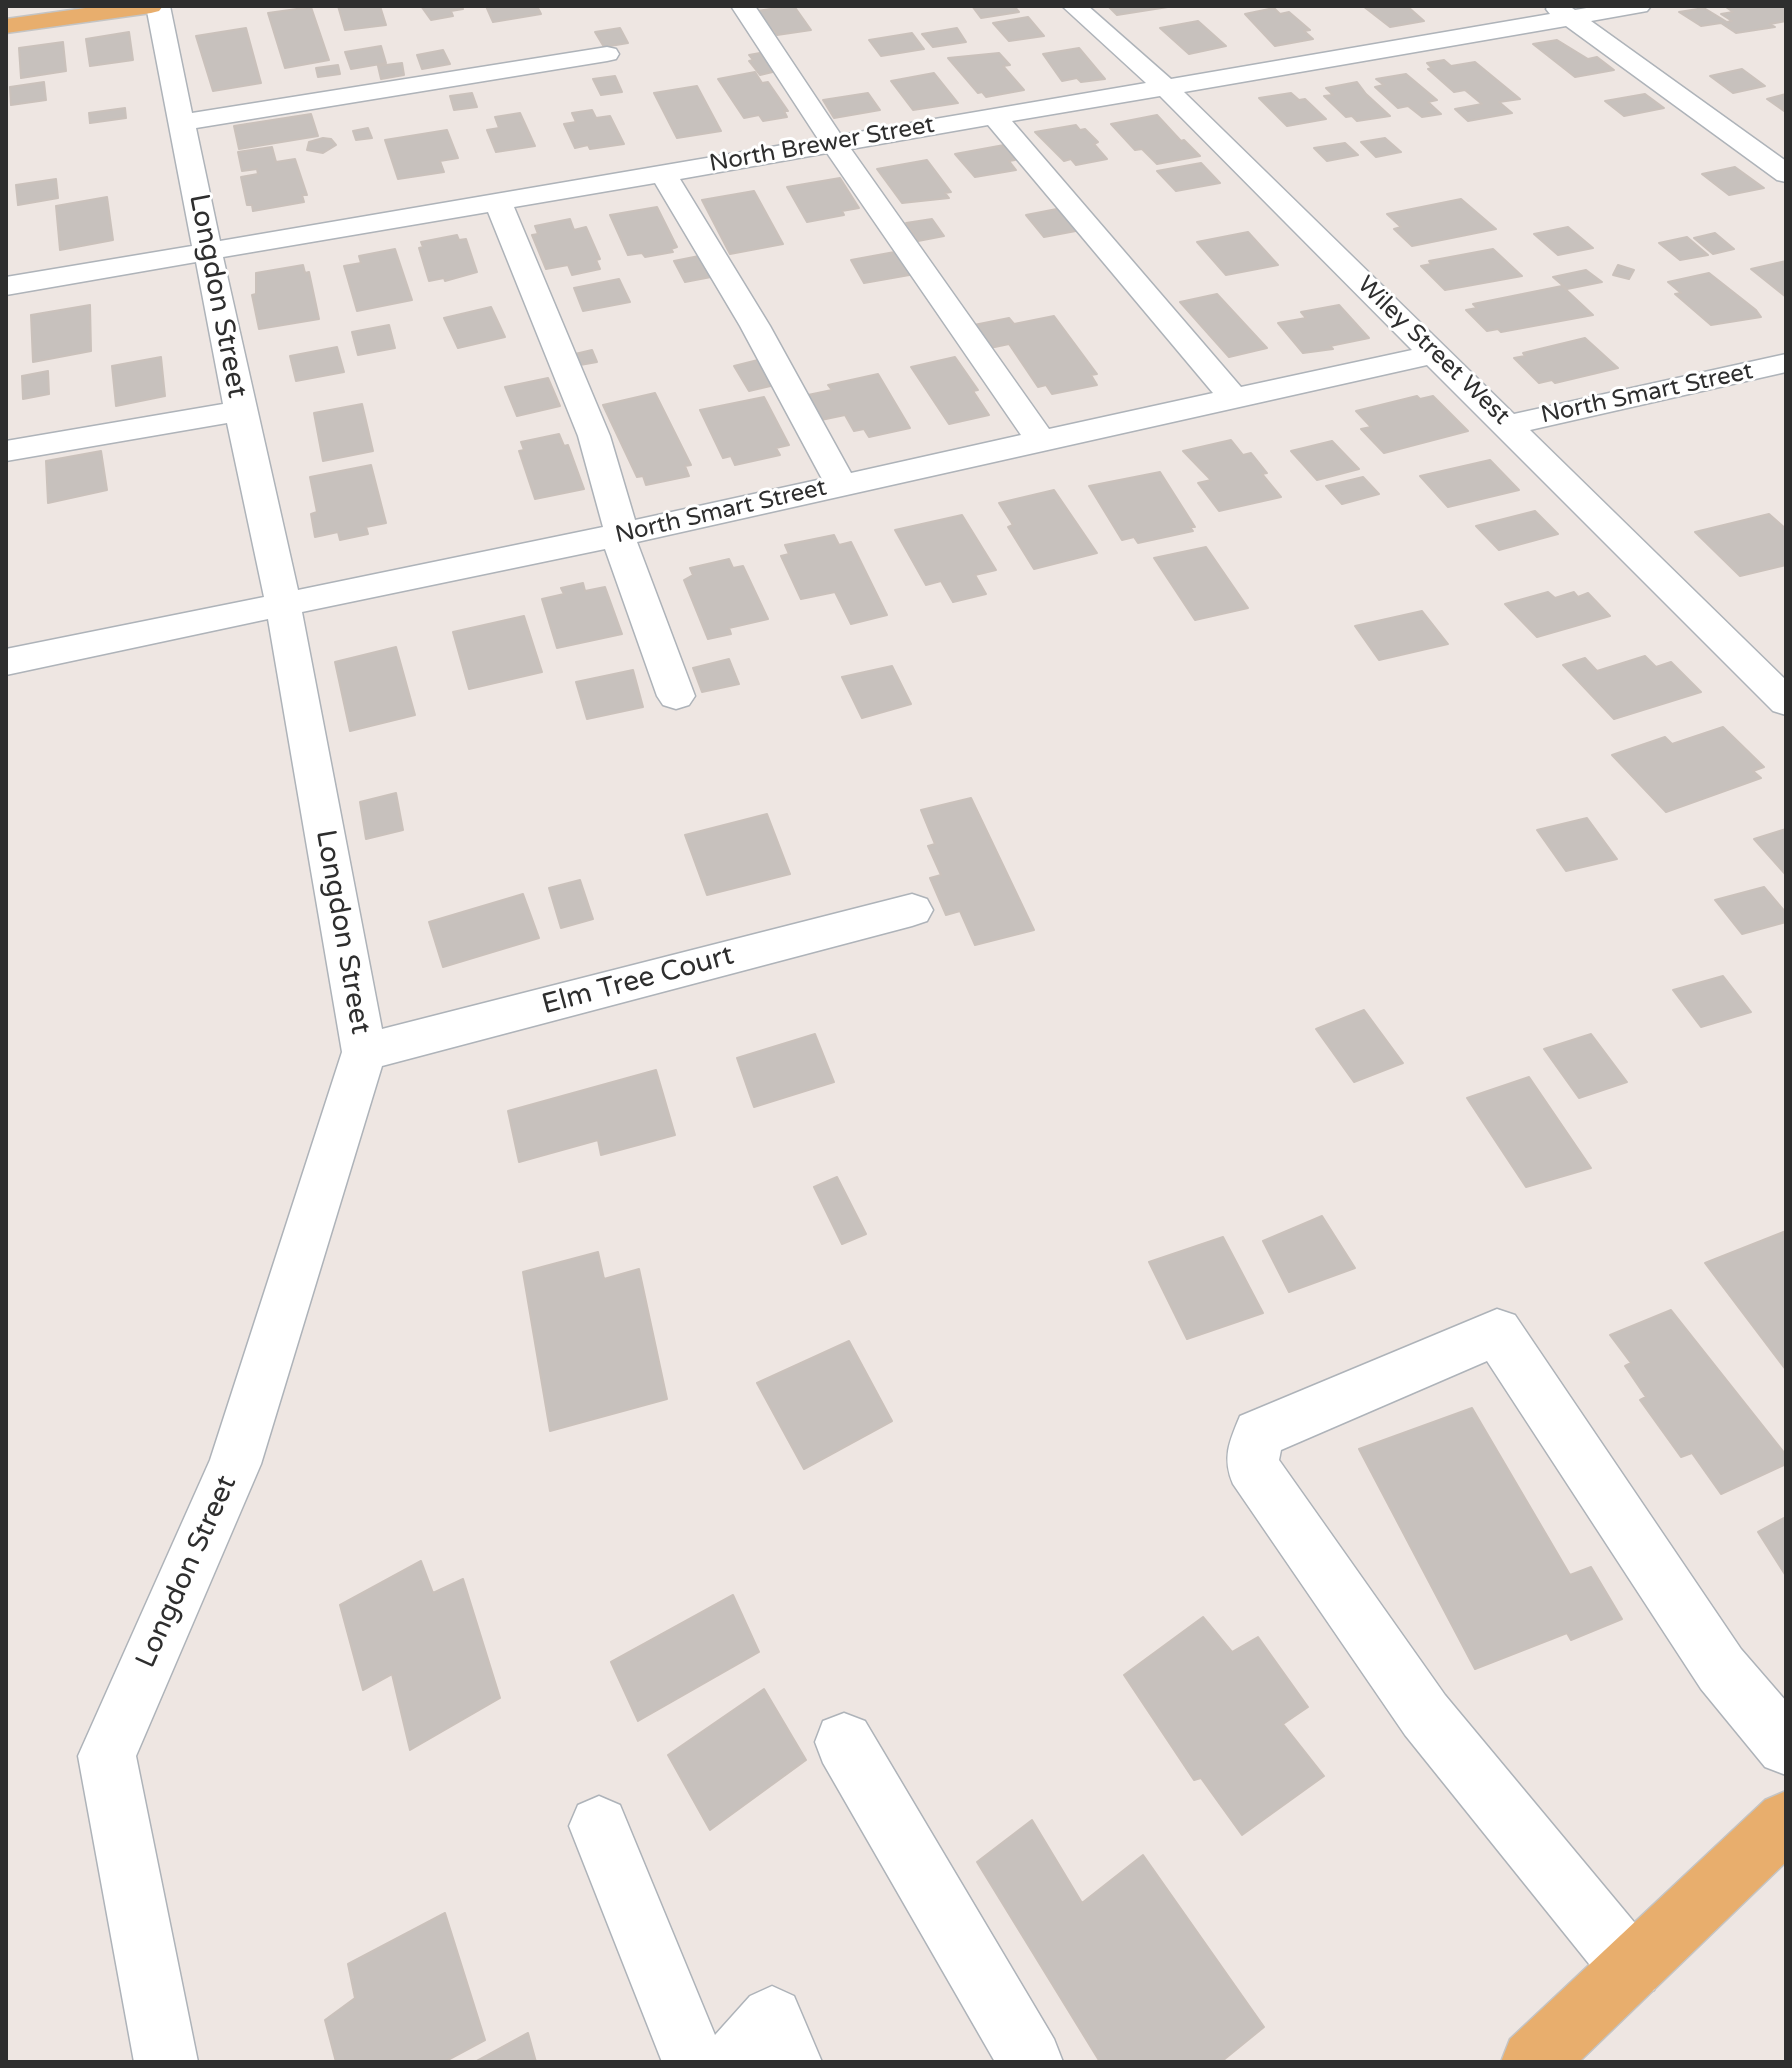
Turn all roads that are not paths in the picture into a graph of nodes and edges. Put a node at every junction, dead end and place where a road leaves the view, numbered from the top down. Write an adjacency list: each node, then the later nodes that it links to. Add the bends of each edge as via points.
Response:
1 (151, 6): 7 (main road)
2 (158, 6): 11 (street, Longdon Street)
3 (743, 6): 12 (street)
4 (1074, 6): 9 (street, Wiley Street West)
5 (1639, 6): 6 (street, North Brewer Street)
6 (1562, 12): 9 (street, North Brewer Street); 14 (street)
7 (6, 26)
8 (607, 54): 11 (street)
9 (1166, 88): 10 (street, North Brewer Street); 18 (street, Wiley Street West)
10 (994, 116): 12 (street, North Brewer Street); 20 (street)
11 (181, 122): 16 (street, Longdon Street)
12 (834, 144): 13 (street, North Brewer Street); 23 (street)
13 (663, 173): 15 (street, North Brewer Street); 25 (street)
14 (1786, 174)
15 (498, 202): 16 (street, North Brewer Street); 26 (street, via 594,436)
16 (208, 252): 17 (street, North Brewer Street); 21 (street, Longdon Street)
17 (6, 286)
18 (1434, 354): 20 (street, North Smart Street); 22 (street, Wiley Street West)
19 (1786, 363): 22 (street, North Smart Street)
20 (1233, 398): 23 (street, North Smart Street)
21 (240, 411): 24 (street); 27 (street, Longdon Street)
22 (1508, 425): 30 (street, Wiley Street West)
23 (1041, 441): 25 (street, North Smart Street)
24 (6, 451)
25 (841, 484): 26 (street, North Smart Street)
26 (620, 535): 27 (street, North Smart Street); 29 (street)
27 (283, 603): 28 (street, North Smart Street); 32 (street, Longdon Street)
28 (6, 662)
29 (676, 696)
30 (1786, 702)
31 (912, 910): 32 (street, Elm Tree Court)
32 (364, 1052): 38 (street, Longdon Street, via 235,1464 107,1756)
33 (844, 1742): 42 (street)
34 (1786, 1746): 37 (street, via 1721,1669 1497,1332 1258,1434 1252,1466 1425,1715)
35 (1786, 1821): 37 (main road)
36 (599, 1826): 39 (street)
37 (1632, 1968): 43 (main road)
38 (166, 2062)
39 (694, 2062)
40 (734, 2062): 41 (street, via 772,2018)
41 (790, 2062)
42 (1031, 2062)
43 (1533, 2062)

